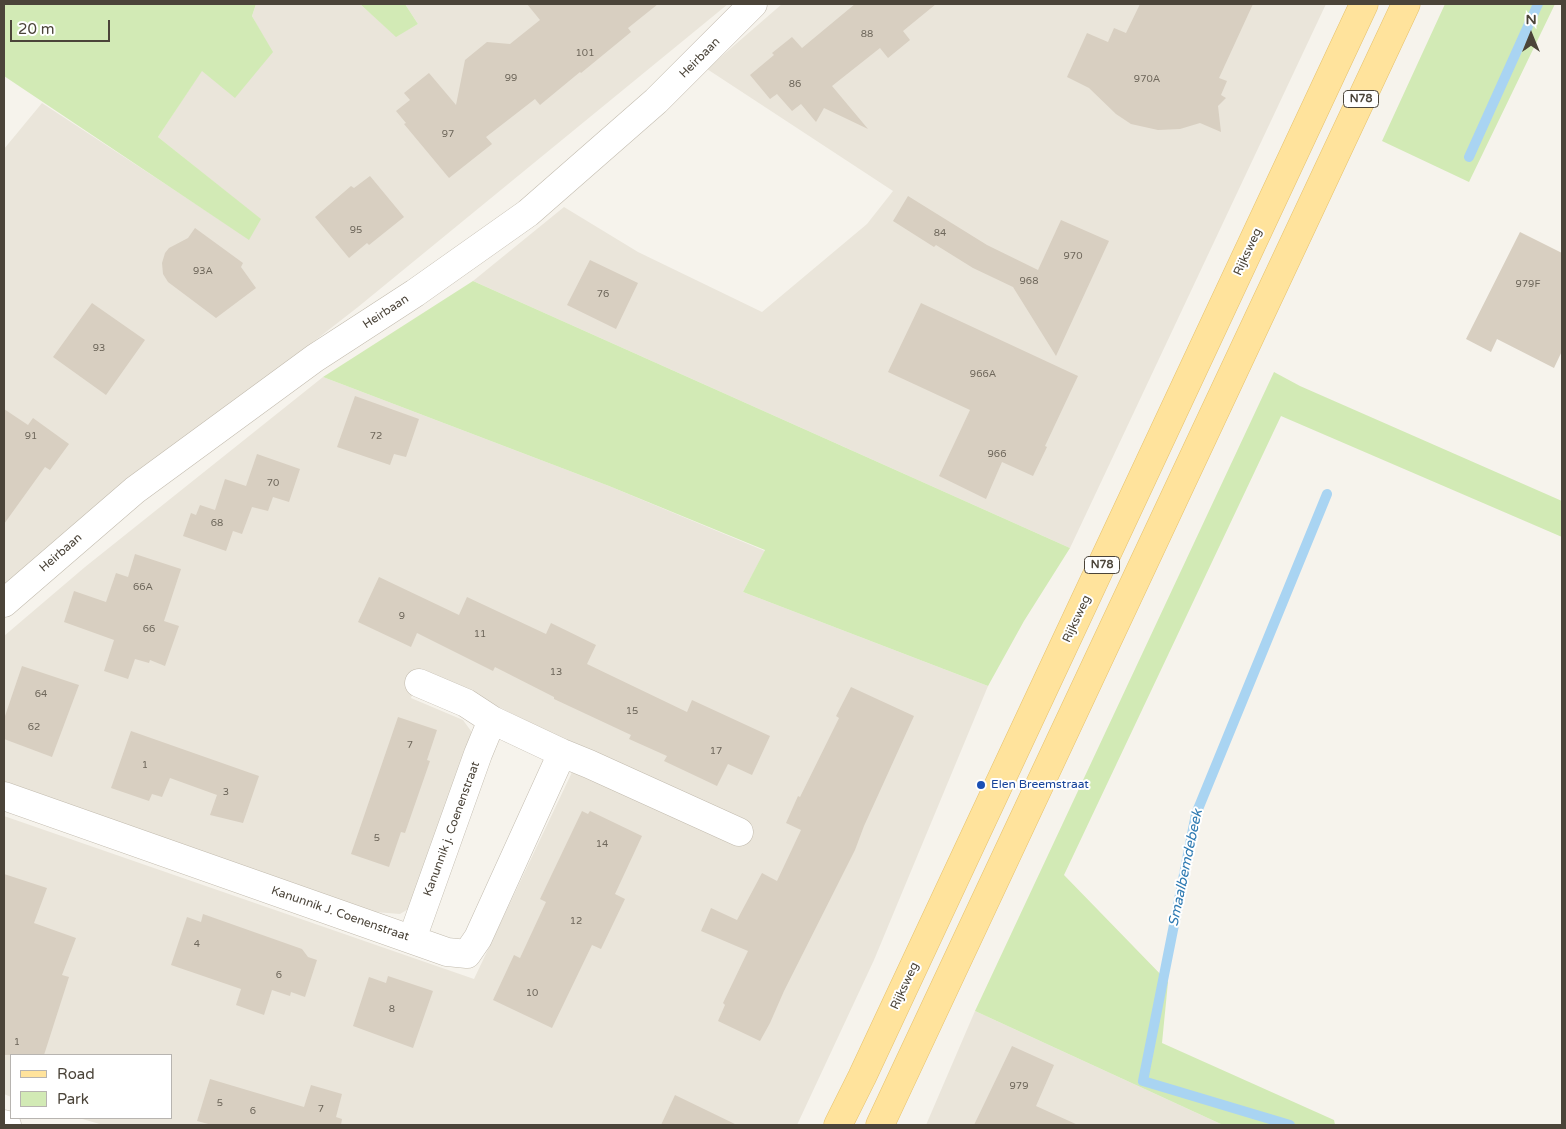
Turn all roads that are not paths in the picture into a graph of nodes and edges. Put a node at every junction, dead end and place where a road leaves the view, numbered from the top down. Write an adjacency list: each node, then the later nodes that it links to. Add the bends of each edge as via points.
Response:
1 (753, 4): 4 (street, Heirbaan, via 656,101 528,213 415,293 315,358 135,490)
2 (1364, 4): 11 (main road, Rijksweg / N78)
3 (1406, 4): 12 (main road, N78)
4 (4, 603)
5 (419, 683): 6 (street, via 466,703)
6 (492, 720): 7 (street); 10 (street, Kanunnik j. Coenenstraat)
7 (562, 753): 9 (street); 10 (street, Kanunnik J. Coenenstraat, via 468,954 447,952)
8 (4, 796): 10 (street, Kanunnik J. Coenenstraat)
9 (739, 832)
10 (412, 939)
11 (838, 1125)
12 (880, 1125)

